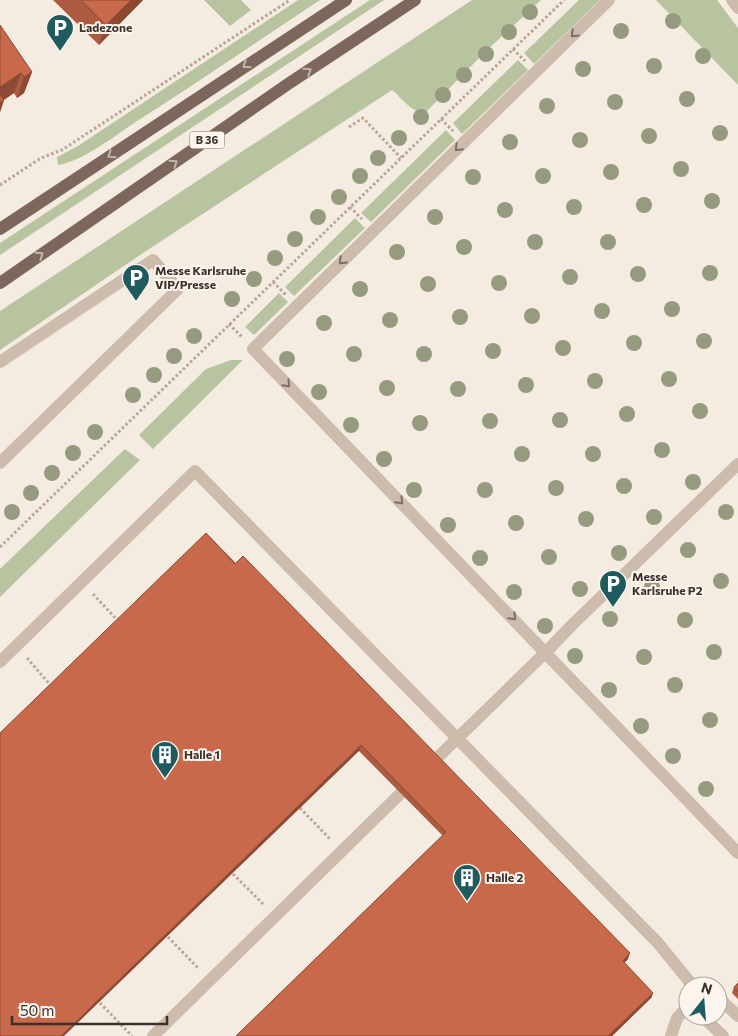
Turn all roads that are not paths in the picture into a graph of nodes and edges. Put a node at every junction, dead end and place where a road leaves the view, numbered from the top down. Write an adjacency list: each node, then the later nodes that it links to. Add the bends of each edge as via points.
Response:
1 (346, 0): 6 (main road, one-way to 6)
2 (415, 0): 7 (main road, B 36, one-way to 2)
3 (609, 0): 11 (street, one-way to 11, via 253,349)
4 (732, 0): 5 (street)
5 (738, 8)
6 (0, 229)
7 (0, 282)
8 (0, 362): 9 (street, via 153,260 178,289)
9 (0, 463)
10 (738, 464): 11 (street)
11 (546, 652): 13 (street); 16 (street)
12 (0, 662): 13 (street, via 195,471)
13 (458, 738): 14 (street); 17 (street, via 658,943)
14 (435, 760)
15 (401, 793): 22 (street)
16 (738, 853)
17 (685, 976)
18 (728, 1006): 19 (street)
19 (738, 1016)
20 (678, 1017): 23 (street)
21 (712, 1026): 24 (street)
22 (153, 1036)
23 (671, 1036)
24 (723, 1036)

